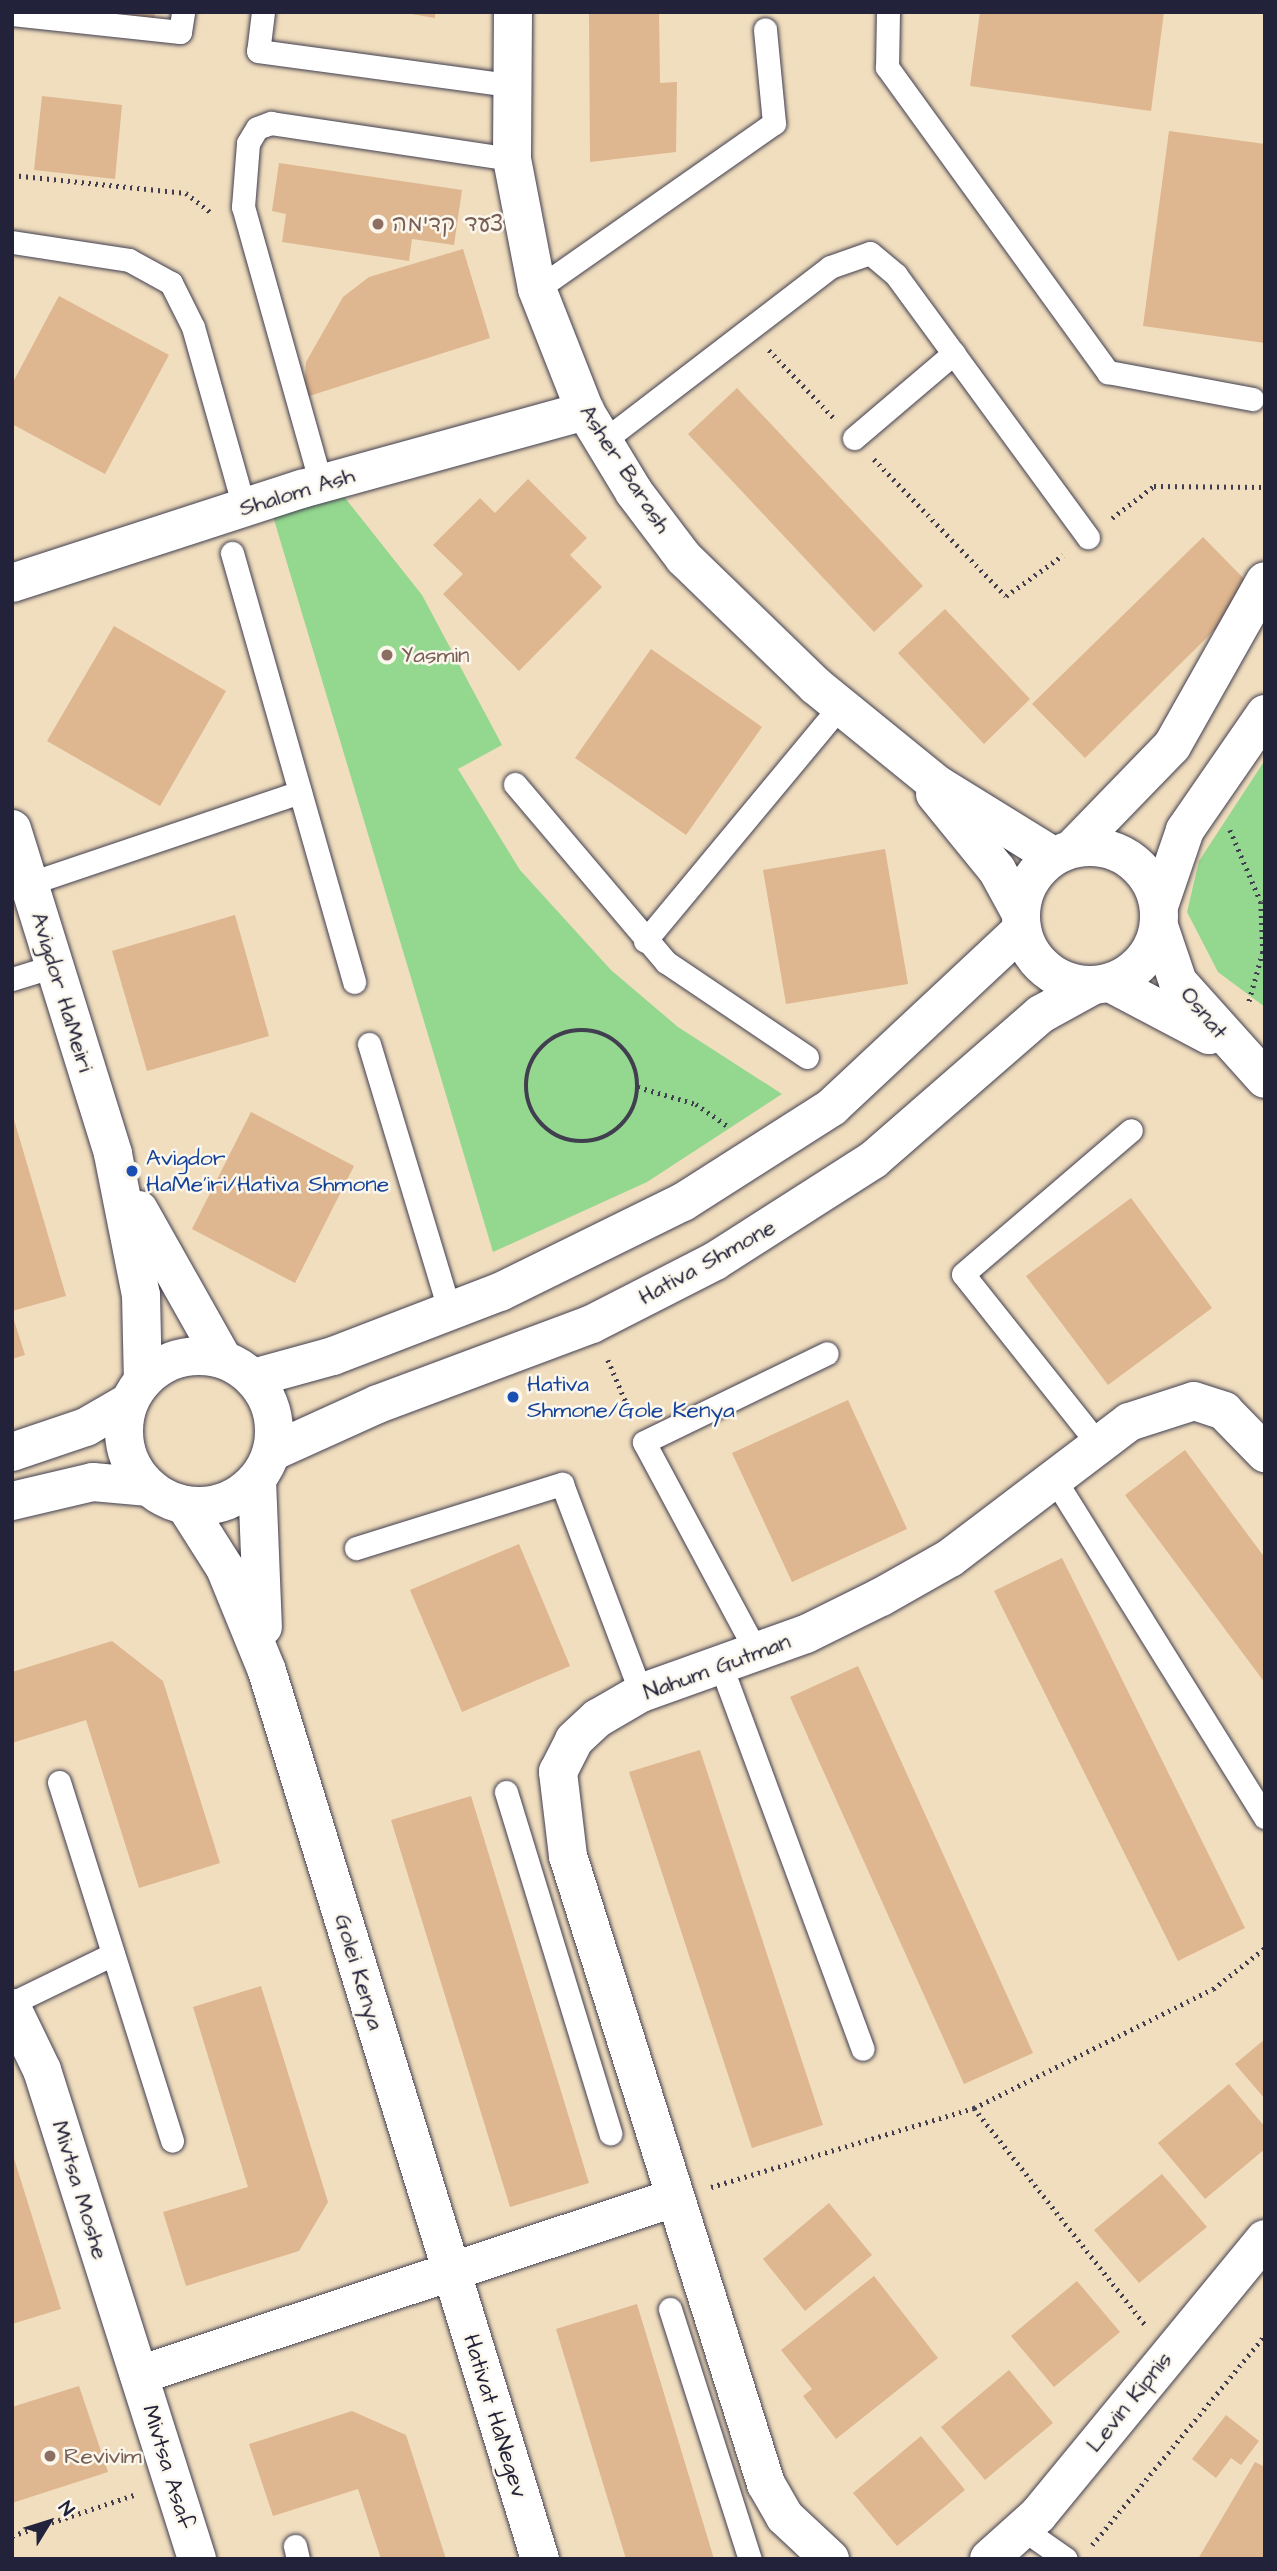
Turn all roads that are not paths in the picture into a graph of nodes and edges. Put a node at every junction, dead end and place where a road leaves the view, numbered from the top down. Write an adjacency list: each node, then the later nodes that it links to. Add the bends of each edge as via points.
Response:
1 (183, 12): 5 (lane, via 180,32)
2 (263, 12): 7 (lane, via 258,51)
3 (513, 12): 7 (street, Asher Barash)
4 (888, 12): 12 (lane, via 887,67 1108,373)
5 (12, 14)
6 (765, 29): 10 (lane, via 774,123)
7 (510, 85): 8 (street, Asher Barash)
8 (512, 159): 10 (street, Asher Barash); 15 (lane, via 271,122 257,128 248,143 243,207)
9 (12, 242): 16 (lane, via 129,260 171,283 193,327)
10 (537, 289): 13 (street, Asher Barash)
11 (954, 353): 13 (lane, via 889,265 870,253 840,260 749,329); 14 (lane); 17 (lane)
12 (1252, 399)
13 (594, 426): 15 (street, Shalom Ash); 21 (street, Asher Barash, via 684,558)
14 (853, 438)
15 (321, 484): 16 (street, Shalom Ash)
16 (244, 507): 20 (street, Shalom Ash)
17 (1088, 537)
18 (232, 553): 25 (lane)
19 (1265, 581): 27 (street, via 1172,746)
20 (12, 583)
21 (839, 706): 23 (street, Asher Barash); 31 (lane)
22 (1265, 714): 29 (street, via 1212,788 1169,865)
23 (897, 755): 27 (street, Asher Barash); 30 (street, Asher Barash, via 949,809)
24 (515, 784): 31 (lane)
25 (300, 792): 28 (lane); 34 (lane)
26 (12, 829): 28 (street, Avigdor HaMeiri)
27 (1063, 852): 29 (street, via 1092,846 1128,858 1148,878); 30 (street, via 1030,880)
28 (29, 884): 32 (street, Avigdor HaMeiri)
29 (1159, 916): 35 (street, via 1143,961); 38 (street, Osnat, via 1178,982)
30 (1021, 920): 35 (street, via 1028,947 1054,976); 41 (street, via 832,1107 760,1156 587,1251)
31 (645, 941): 37 (lane, via 698,988)
32 (54, 966): 33 (lane); 40 (street, Avigdor HaMeiri)
33 (12, 979)
34 (354, 982)
35 (1101, 984): 38 (street, Osnat, via 1194,1024); 48 (street, Hativa Shmone, via 1041,1014 873,1160 796,1213 592,1324 378,1405)
36 (369, 1044): 41 (lane)
37 (807, 1057)
38 (1252, 1068)
39 (1131, 1130): 45 (lane, via 963,1274)
40 (113, 1154): 43 (street, Avigdor HaMeiri, via 164,1265); 44 (street, Avigdor HaMeiri, via 141,1295)
41 (450, 1311): 43 (street, via 333,1356)
42 (827, 1353): 54 (lane, via 644,1442)
43 (238, 1368): 44 (street, via 172,1360); 48 (street, via 272,1412)
44 (136, 1391): 46 (street, via 76,1431); 50 (street, via 126,1448)
45 (1099, 1445): 47 (street, Nahum Gutman, via 1129,1422 1194,1401 1224,1411); 49 (street, Nahum Gutman)
46 (12, 1452)
47 (1265, 1453)
48 (265, 1466): 52 (street, via 225,1502); 56 (street, Golei Kenya, via 256,1569)
49 (1055, 1480): 54 (street, Nahum Gutman, via 950,1558); 60 (lane)
50 (149, 1487): 51 (street, via 93,1482); 52 (street)
51 (12, 1501)
52 (185, 1505): 56 (street, Golei Kenya, via 225,1568)
53 (356, 1548): 57 (lane, via 562,1484)
54 (757, 1653): 55 (street, Nahum Gutman)
55 (721, 1666): 57 (street, Nahum Gutman); 63 (lane)
56 (267, 1671): 70 (street, Golei Kenya)
57 (641, 1693): 64 (street, Nahum Gutman, via 574,1740 558,1772 568,1856)
58 (59, 1782): 61 (lane)
59 (506, 1792): 65 (lane)
60 (1265, 1817)
61 (113, 1954): 62 (lane); 67 (lane)
62 (12, 2005): 74 (street, Mivtsa Moshe, via 43,2070)
63 (863, 2049)
64 (634, 2068): 65 (lane); 68 (street, Nahum Gutman)
65 (595, 2084): 66 (lane)
66 (610, 2133)
67 (172, 2141)
68 (674, 2198): 70 (street); 72 (street)
69 (1265, 2239): 75 (street, Levin Kipnis)
70 (452, 2273): 74 (street); 77 (street, Hativat HaNegev)
71 (670, 2309): 73 (lane)
72 (723, 2351): 73 (lane); 79 (street, via 766,2484 785,2517)
73 (686, 2358): 78 (lane)
74 (139, 2375): 76 (street, Mivtsa Asaf)
75 (1023, 2529): 80 (street, Levin Kipnis); 81 (lane)
76 (197, 2559)
77 (540, 2559)
78 (750, 2559)
79 (830, 2559)
80 (989, 2559)
81 (1066, 2559)

